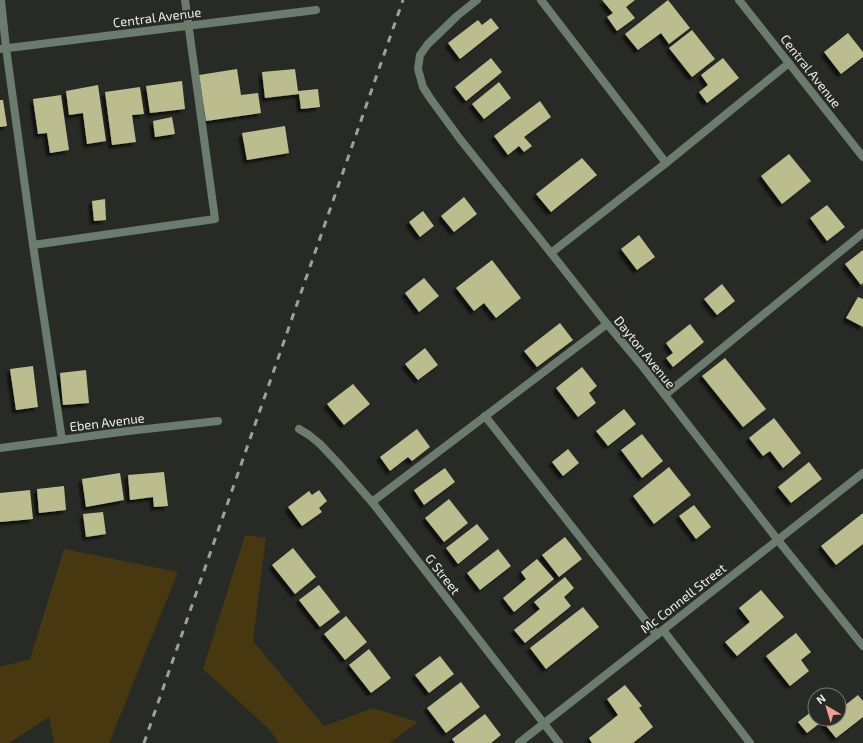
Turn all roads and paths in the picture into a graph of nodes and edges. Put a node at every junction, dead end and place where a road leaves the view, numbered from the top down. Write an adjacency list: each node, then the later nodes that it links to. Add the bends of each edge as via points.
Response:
1 (1, 0): 8 (street)
2 (185, 0): 7 (street)
3 (477, 0): 14 (street, Dayton Avenue, via 457,16 420,55 418,69 423,87 446,122)
4 (541, 0): 11 (street)
5 (739, 0): 9 (street, Central Avenue)
6 (316, 10): 7 (street, Central Avenue)
7 (188, 26): 8 (street, Central Avenue); 13 (street, via 215,218)
8 (3, 48): 13 (street)
9 (789, 63): 10 (street, Central Avenue); 11 (street)
10 (863, 157)
11 (666, 163): 14 (street)
12 (863, 233): 16 (street)
13 (33, 245): 20 (street)
14 (551, 253): 15 (street, Dayton Avenue)
15 (607, 324): 16 (street, Dayton Avenue); 17 (street)
16 (665, 395): 24 (street, Dayton Avenue)
17 (485, 416): 23 (street); 25 (street)
18 (218, 421): 20 (street, Eben Avenue)
19 (299, 429): 23 (street, G Street, via 320,444)
20 (62, 440): 21 (street, Eben Avenue)
21 (0, 448)
22 (863, 473): 24 (street, Mc Connell Street)
23 (372, 502): 27 (street, G Street)
24 (777, 539): 25 (street, Mc Connell Street); 26 (street, Dayton Avenue)
25 (660, 632): 27 (street, Mc Connell Street); 30 (street)
26 (863, 646)
27 (544, 724): 28 (street, Mc Connell Street); 29 (street, G Street)
28 (519, 743)
29 (559, 743)
30 (750, 743)

